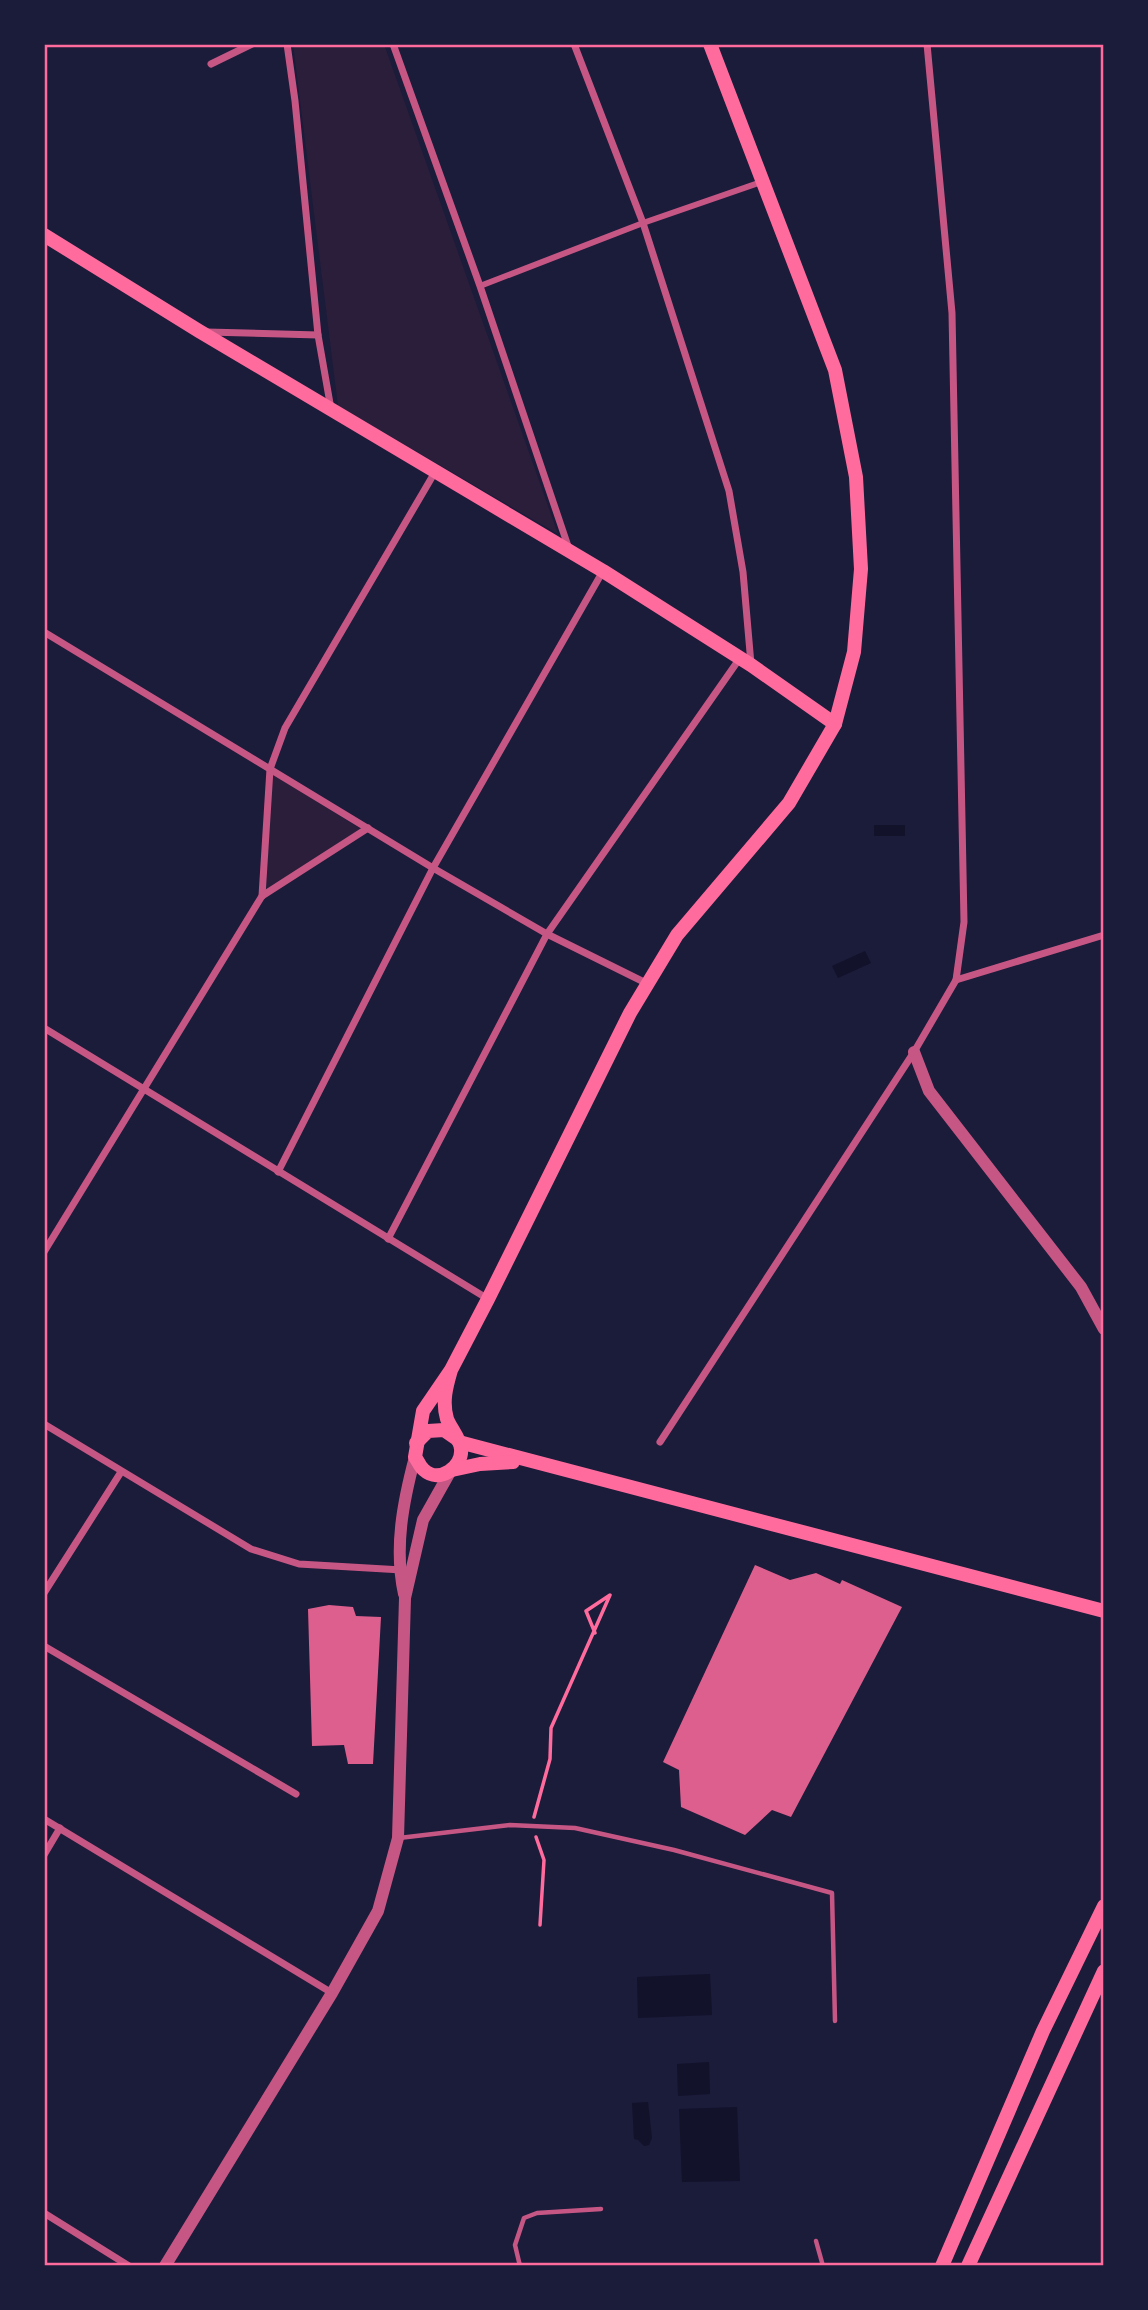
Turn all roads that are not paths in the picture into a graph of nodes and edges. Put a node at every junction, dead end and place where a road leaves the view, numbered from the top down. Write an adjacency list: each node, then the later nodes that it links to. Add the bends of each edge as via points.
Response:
1 (252, 44): 7 (street)
2 (287, 44): 13 (street)
3 (393, 44): 11 (street)
4 (574, 44): 9 (street)
5 (710, 44): 8 (main road)
6 (926, 44): 27 (street, via 952,313 964,922)
7 (211, 64)
8 (764, 181): 9 (street); 20 (main road, via 835,370 856,477 862,569 853,652)
9 (643, 223): 11 (street); 19 (street, via 729,491 743,572)
10 (44, 235): 12 (main road)
11 (480, 286): 16 (street)
12 (199, 331): 13 (street); 14 (main road)
13 (318, 335): 14 (street)
14 (331, 410): 15 (main road)
15 (435, 472): 16 (main road); 21 (street, via 285,729)
16 (570, 552): 17 (main road)
17 (603, 570): 19 (main road); 23 (street)
18 (44, 632): 21 (street)
19 (745, 662): 20 (main road); 25 (street)
20 (835, 724): 28 (main road, via 789,803 677,934)
21 (270, 769): 22 (street); 24 (street)
22 (368, 828): 23 (street); 24 (street)
23 (433, 868): 25 (street); 32 (street)
24 (262, 896): 31 (street)
25 (547, 934): 28 (street); 33 (street)
26 (1104, 935): 27 (street)
27 (956, 980): 30 (street)
28 (648, 984): 35 (main road)
29 (44, 1028): 31 (street)
30 (914, 1052): 36 (street, via 929,1091 1081,1287); 40 (street)
31 (144, 1089): 32 (street); 34 (street)
32 (278, 1172): 33 (street)
33 (388, 1239): 35 (street)
34 (44, 1252)
35 (488, 1299): 37 (main road)
36 (1104, 1329)
37 (451, 1370): 39 (main road, via 444,1395 447,1419); 41 (main road, via 423,1411)
38 (44, 1424): 44 (street)
39 (458, 1441): 41 (main road, via 444,1430 428,1431); 42 (main road); 43 (main road, via 459,1462)
40 (660, 1442)
41 (416, 1450): 43 (main road, via 424,1471 436,1475); 45 (street, via 400,1525)
42 (530, 1462): 43 (main road, via 480,1464); 49 (main road)
43 (451, 1471): 46 (street, via 423,1520)
44 (121, 1472): 45 (street, via 251,1549 299,1564); 47 (street)
45 (399, 1569): 46 (street); 48 (street)
46 (413, 1571): 48 (street)
47 (44, 1593)
48 (405, 1598): 54 (street)
49 (1104, 1611)
50 (44, 1646): 51 (street)
51 (296, 1794)
52 (44, 1819): 53 (street)
53 (60, 1828): 55 (street); 58 (street)
54 (398, 1838): 58 (street, via 378,1911); 59 (lane, via 510,1825 575,1828 832,1893)
55 (44, 1855)
56 (1104, 1906): 67 (main road, via 1043,2031)
57 (1104, 1971): 68 (main road)
58 (332, 1993): 64 (street)
59 (835, 2021)
60 (601, 2209): 65 (lane, via 524,2218 515,2245)
61 (44, 2213): 63 (street)
62 (816, 2241): 66 (lane)
63 (129, 2266)
64 (165, 2266)
65 (520, 2266)
66 (823, 2266)
67 (942, 2266)
68 (968, 2266)

